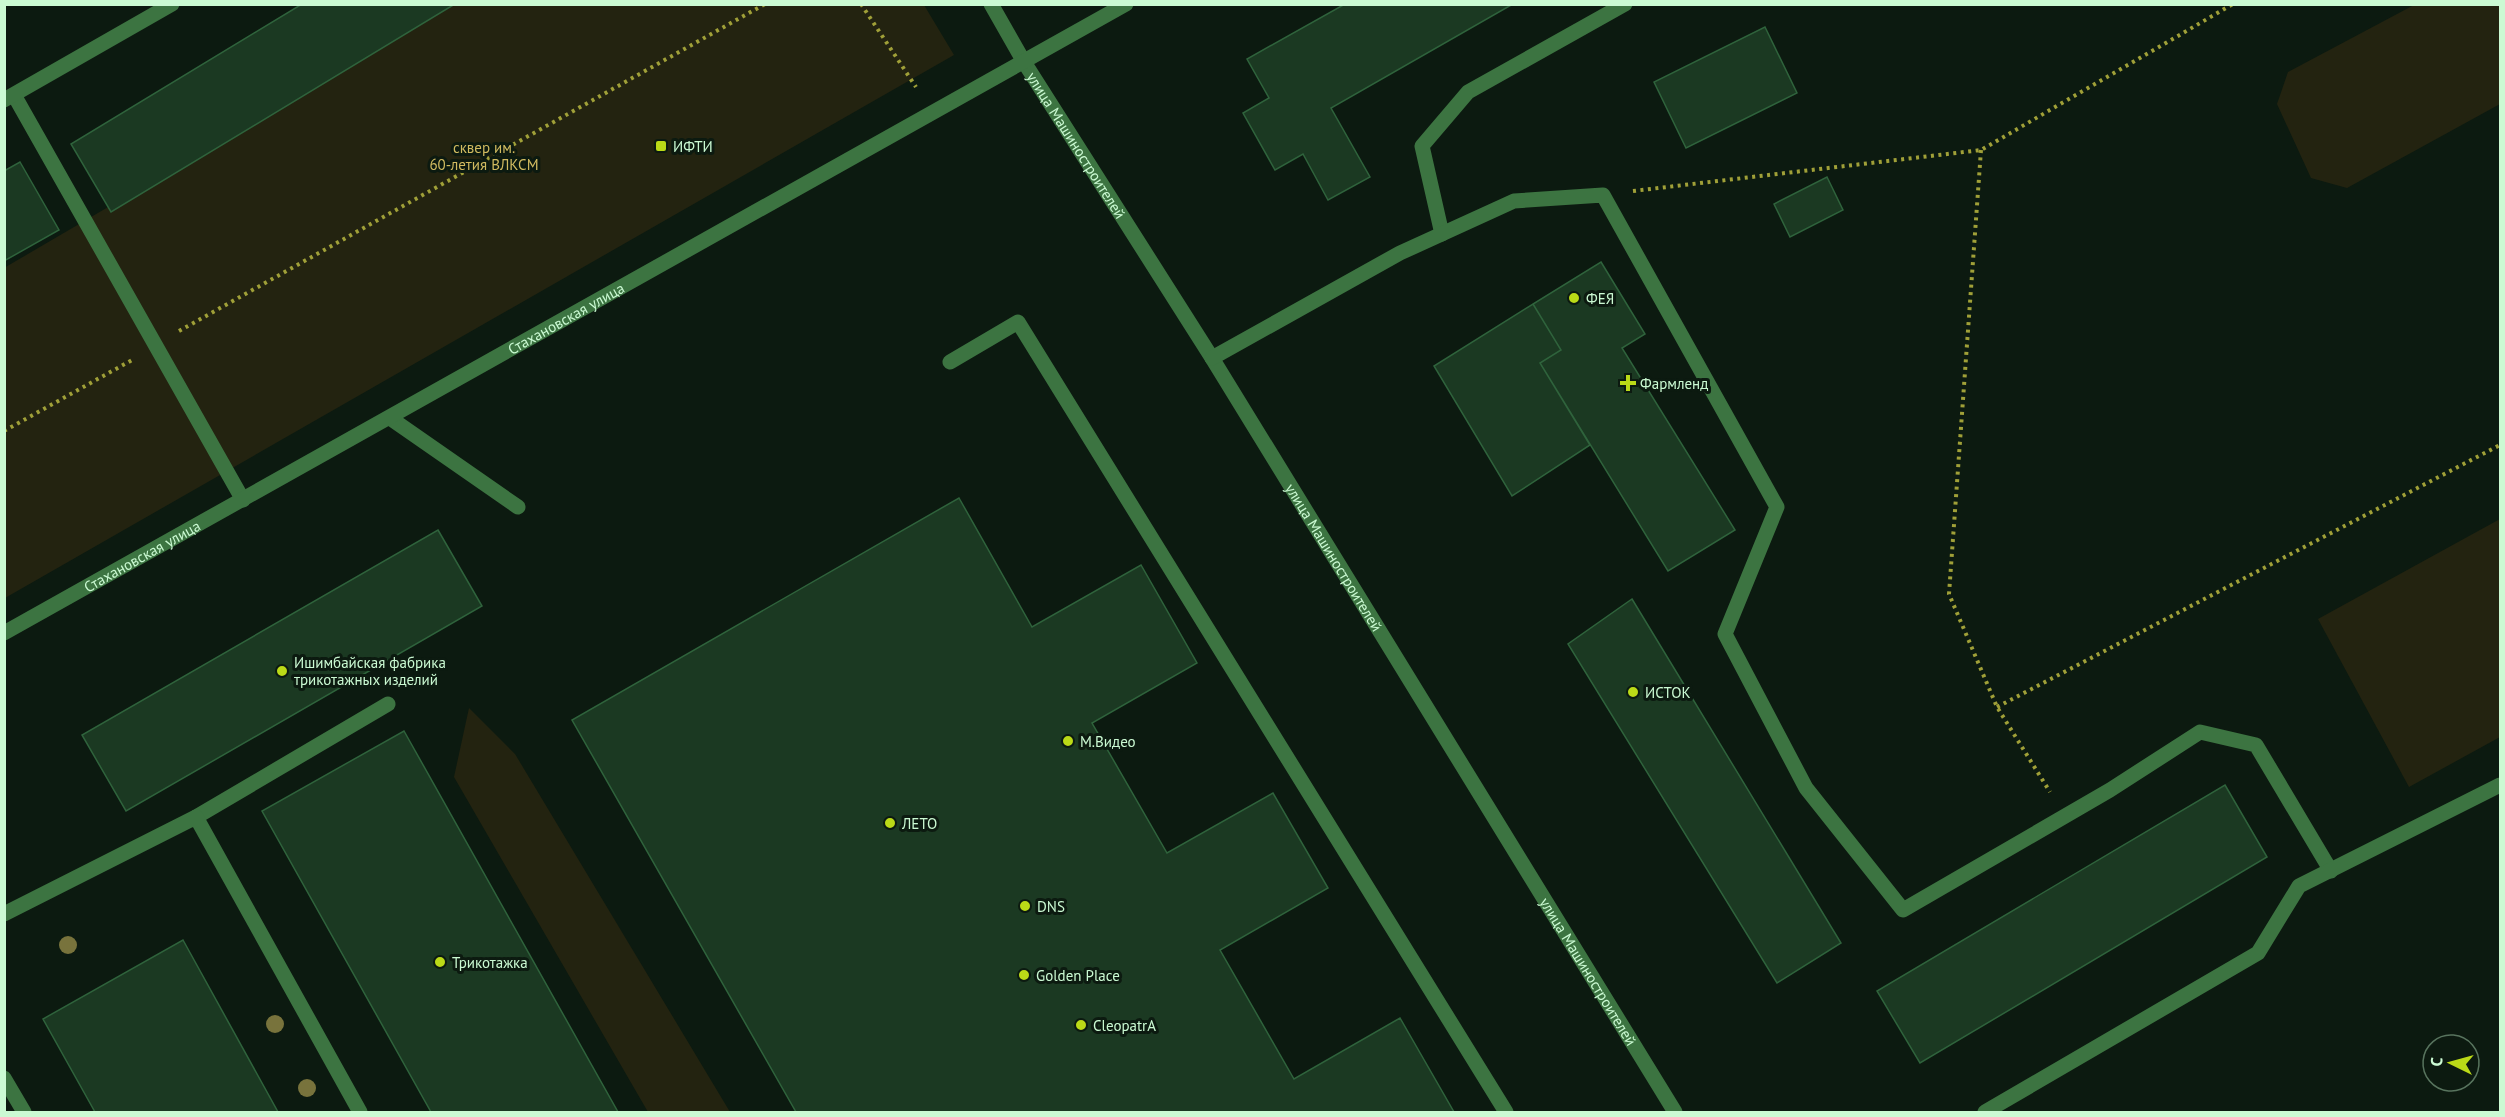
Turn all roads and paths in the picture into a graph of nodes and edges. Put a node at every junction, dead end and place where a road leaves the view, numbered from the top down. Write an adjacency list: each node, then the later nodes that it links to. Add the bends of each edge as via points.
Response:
1 (172, 4): 9 (street)
2 (765, 4): 14 (path)
3 (861, 4): 10 (path)
4 (991, 4): 8 (street, улица Машиностроителей)
5 (1126, 4): 8 (street, Стахановская улица)
6 (1625, 4): 13 (street, via 1468,92 1422,146)
7 (2233, 4): 11 (path)
8 (1024, 62): 10 (street, Стахановская улица); 15 (street, улица Машиностроителей)
9 (9, 98): 21 (street)
10 (934, 113): 18 (street, Стахановская улица)
11 (1981, 150): 12 (path); 25 (path, via 1949,594)
12 (1603, 195): 13 (street, via 1514,201); 27 (street, via 1777,507 1725,634 1806,788 1903,910)
13 (1442, 234): 15 (street, via 1400,253)
14 (177, 332)
15 (1212, 358): 35 (street, улица Машиностроителей)
16 (134, 359): 19 (path)
17 (950, 362): 34 (street, via 1018,322)
18 (390, 418): 21 (street, Стахановская улица); 22 (street)
19 (4, 432)
20 (2500, 445): 25 (path)
21 (243, 500): 23 (street, Стахановская улица)
22 (518, 507)
23 (4, 633)
24 (388, 704): 28 (street)
25 (1997, 707): 27 (path)
26 (2500, 785): 29 (street)
27 (2064, 816): 29 (street, via 2200,732 2256,745)
28 (196, 817): 30 (street); 33 (street)
29 (2331, 871): 36 (street, via 2299,886 2258,953)
30 (4, 914)
31 (4, 1078): 32 (street)
32 (24, 1113)
33 (360, 1113)
34 (1506, 1113)
35 (1675, 1113)
36 (1985, 1113)

